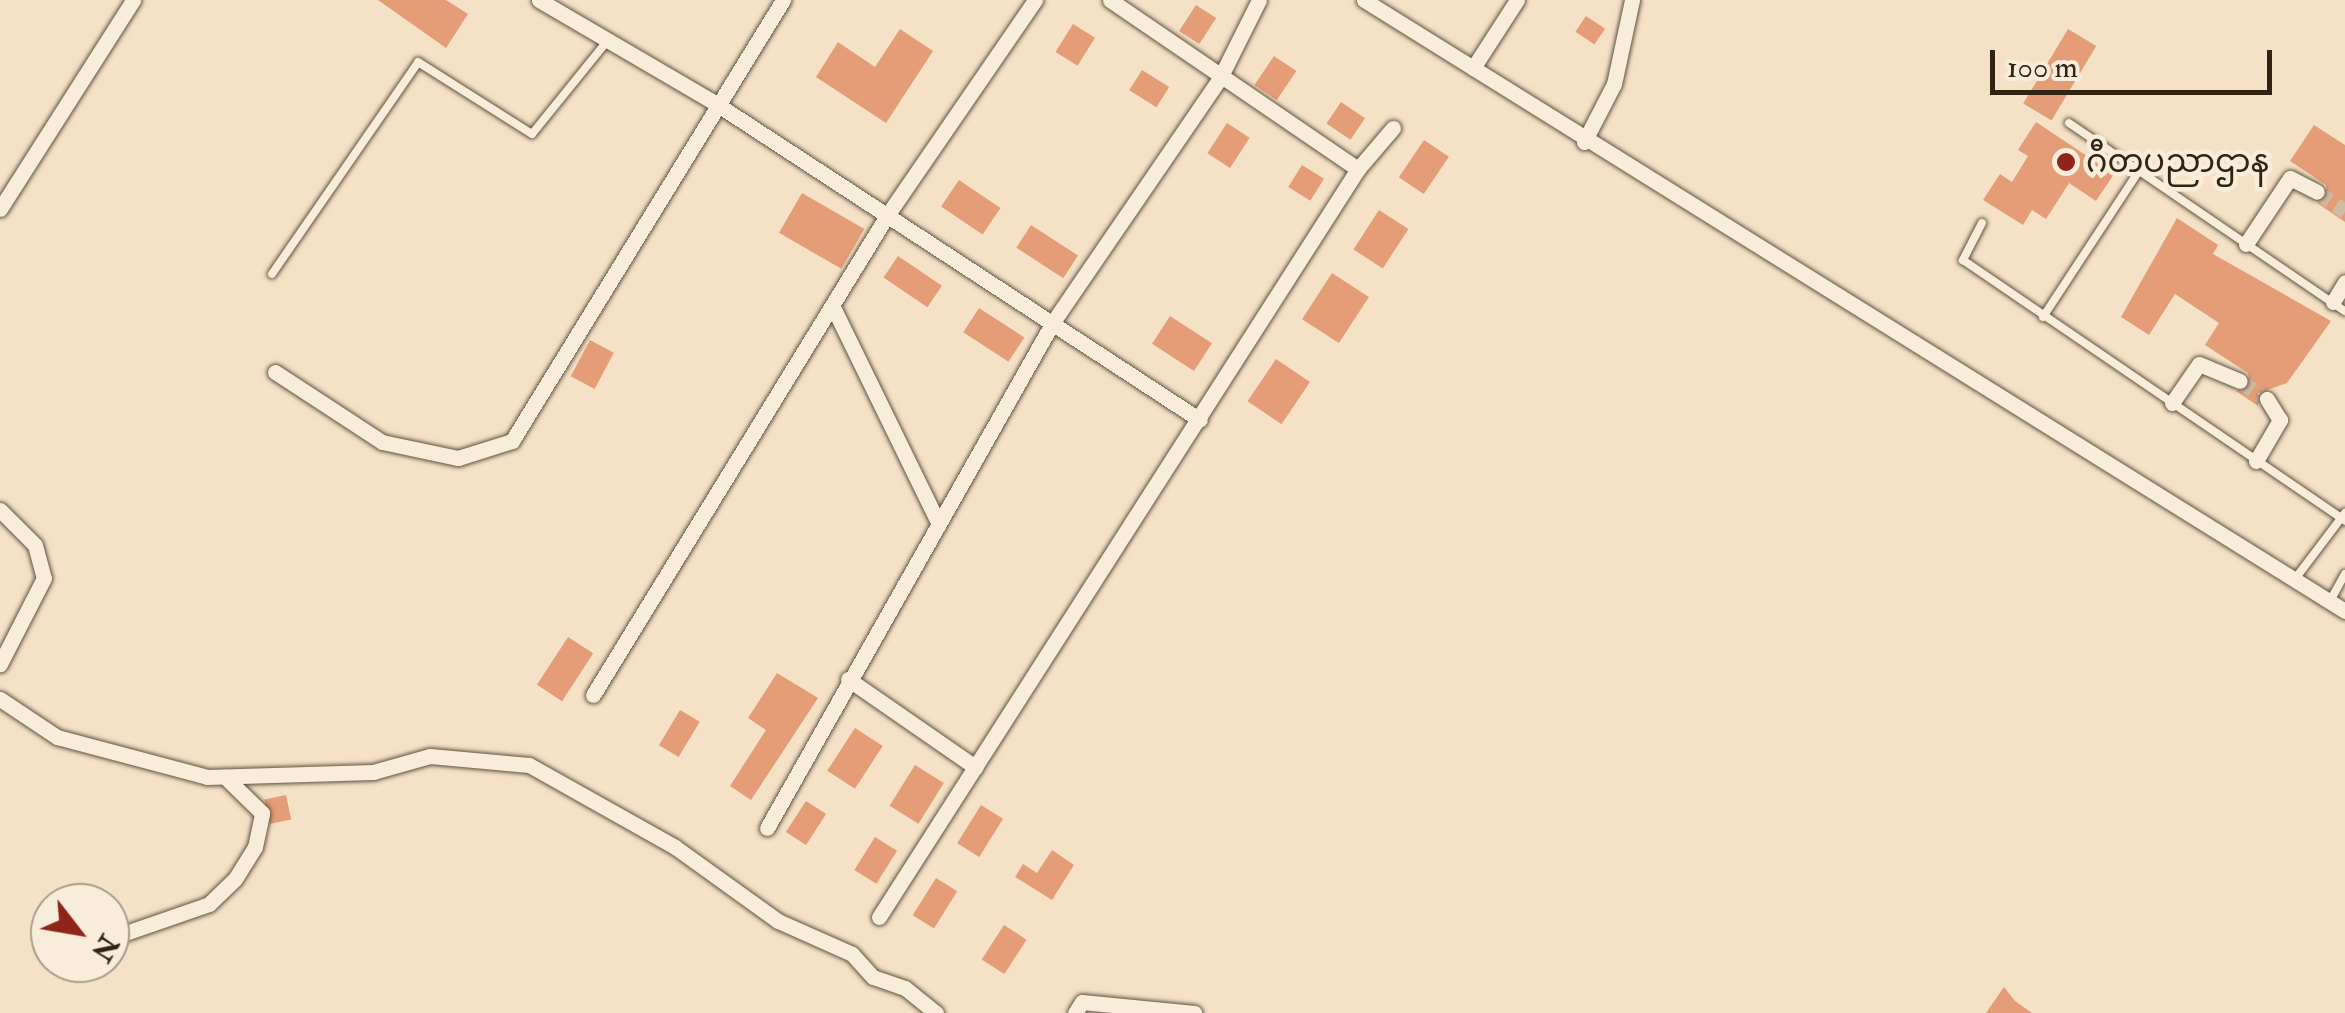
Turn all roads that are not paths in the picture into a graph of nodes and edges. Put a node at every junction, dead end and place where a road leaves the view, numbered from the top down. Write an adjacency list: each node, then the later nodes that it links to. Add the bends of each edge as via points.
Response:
1 (132, 0): 20 (street)
2 (783, 0): 13 (street)
3 (1035, 0): 21 (street)
4 (1110, 0): 12 (street)
5 (1259, 0): 12 (street)
6 (1364, 0): 11 (street)
7 (1517, 0): 11 (street)
8 (1632, 0): 16 (street, via 1614,84)
9 (546, 2): 10 (street)
10 (606, 44): 13 (street); 24 (lane, via 532,134 418,62)
11 (1472, 68): 16 (street)
12 (1218, 80): 17 (street); 29 (street)
13 (715, 103): 21 (street); 30 (street, via 512,441 458,458 382,442)
14 (2069, 123): 18 (lane)
15 (1394, 128): 17 (street)
16 (1584, 142): 40 (street, via 1686,196)
17 (1358, 169): 34 (street)
18 (2140, 171): 23 (lane); 28 (lane)
19 (2317, 192): 23 (street, via 2290,178)
20 (0, 209)
21 (888, 214): 27 (street); 29 (street)
22 (1982, 223): 28 (lane, via 1962,260)
23 (2246, 244): 26 (lane)
24 (272, 274)
25 (2345, 282): 26 (street)
26 (2339, 306)
27 (833, 307): 38 (street); 45 (street)
28 (2043, 317): 33 (lane)
29 (1052, 322): 34 (street); 38 (street)
30 (275, 372)
31 (2240, 381): 33 (street, via 2199,364)
32 (2268, 399): 35 (street, via 2280,420)
33 (2172, 402): 35 (lane)
34 (1200, 420): 47 (street)
35 (2256, 461): 37 (lane)
36 (0, 510): 43 (street, via 35,545 44,578)
37 (2344, 517): 40 (lane)
38 (938, 522): 44 (street)
39 (2345, 574): 41 (lane)
40 (2295, 579): 41 (street)
41 (2330, 602): 42 (street)
42 (2345, 611)
43 (0, 664)
44 (848, 679): 47 (street); 49 (street)
45 (593, 696)
46 (0, 699): 48 (street, via 57,738)
47 (975, 767): 50 (street)
48 (224, 777): 51 (street, via 262,813 255,847 210,904); 52 (street, via 373,772 430,756 529,765 675,847 778,920 852,954 874,977 905,988)
49 (767, 828)
50 (879, 918)
51 (130, 931)
52 (936, 1013)
53 (1074, 1013): 54 (street, via 1082,1002)
54 (1194, 1013)

